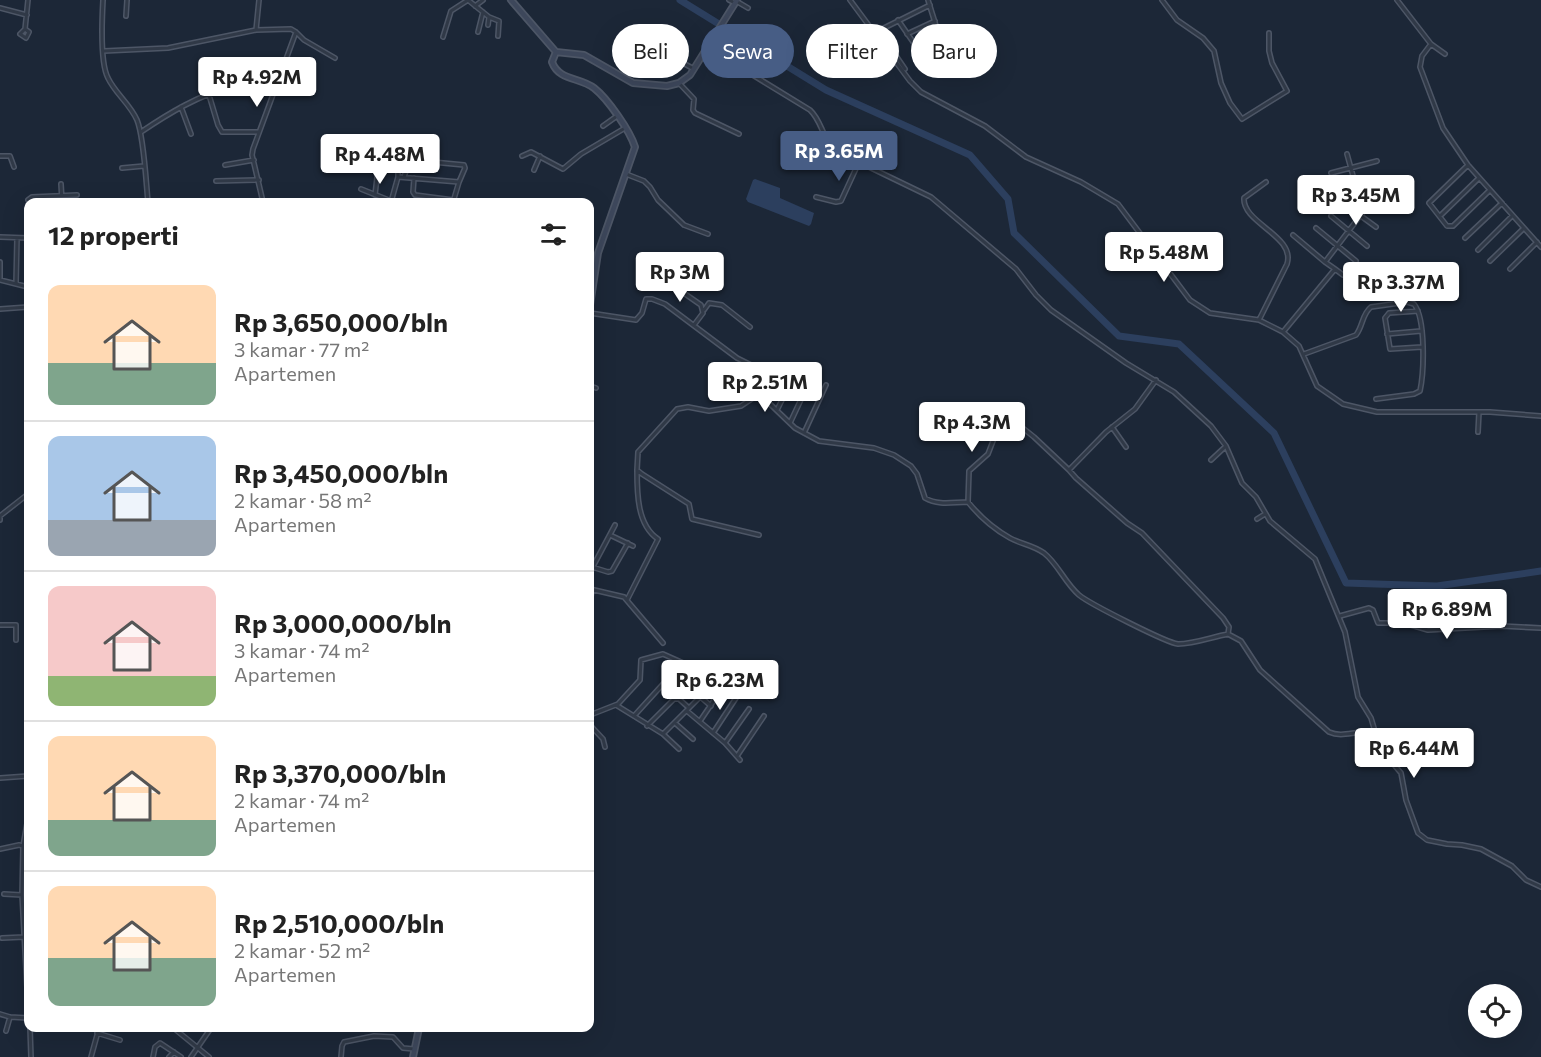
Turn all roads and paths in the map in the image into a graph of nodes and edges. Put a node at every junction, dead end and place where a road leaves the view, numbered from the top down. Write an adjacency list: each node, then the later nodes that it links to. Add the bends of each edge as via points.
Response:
1 (28, 0): 19 (street)
2 (103, 0): 39 (street)
3 (127, 0): 20 (street)
4 (259, 0): 30 (street)
5 (468, 0): 15 (street); 36 (street, via 451,11)
6 (483, 0): 15 (street)
7 (510, 0): 40 (street)
8 (729, 0): 13 (street)
9 (850, 0): 25 (street)
10 (928, 0): 14 (street)
11 (1162, 0): 33 (street, via 1177,20 1214,51 1224,91 1242,119 1287,91 1272,63)
12 (1397, 0): 38 (street)
13 (736, 1): 17 (street); 24 (street)
14 (930, 5): 22 (street); 23 (street)
15 (476, 6): 18 (street)
16 (0, 8): 19 (street)
17 (748, 8)
18 (483, 12): 21 (street); 32 (street)
19 (27, 15): 29 (street)
20 (126, 16)
21 (489, 17): 28 (street); 35 (street, via 500,22)
22 (897, 20): 26 (street); 34 (street)
23 (935, 21): 27 (street); 34 (street)
24 (722, 24)
25 (867, 24)
26 (891, 24)
27 (936, 24)
28 (488, 25)
29 (25, 29)
30 (256, 30): 31 (street); 39 (street, via 168,48)
31 (296, 32): 43 (street); 49 (street)
32 (478, 32)
33 (1269, 33)
34 (907, 34): 37 (street)
35 (498, 36)
36 (443, 37)
37 (911, 40)
38 (1431, 44): 41 (street); 71 (street, via 1422,56 1421,72 1443,128)
39 (104, 51): 58 (street, via 108,79 136,119)
40 (556, 52): 51 (street, via 584,55 633,83); 54 (street, via 552,62 558,72 595,88)
41 (1445, 54)
42 (701, 57): 47 (street)
43 (335, 58)
44 (899, 60): 48 (street)
45 (689, 66): 47 (street)
46 (899, 66): 142 (street, via 921,92 986,126 1026,157 1118,204 1195,304 1210,313)
47 (694, 69): 51 (street)
48 (905, 69)
49 (280, 78): 52 (street, via 231,86); 57 (street)
50 (760, 78): 68 (street, via 810,110 827,143)
51 (679, 83): 59 (street, via 694,99 695,113)
52 (209, 95): 53 (street); 57 (street, via 222,132)
53 (181, 107): 58 (street); 60 (street)
54 (617, 116): 55 (street); 56 (street)
55 (603, 126)
56 (625, 128): 64 (street, via 563,169); 77 (street, via 635,147)
57 (259, 132): 65 (street)
58 (140, 133): 72 (street)
59 (740, 134)
60 (191, 135)
61 (1347, 153): 75 (street)
62 (0, 156): 73 (street, via 10,156)
63 (522, 156): 64 (street, via 530,152)
64 (540, 156): 76 (street)
65 (254, 160): 69 (street); 84 (street)
66 (378, 160): 94 (street)
67 (1377, 161): 75 (street)
68 (859, 162): 96 (street, via 841,201); 152 (street, via 931,197 1016,269 1051,310)
69 (225, 165)
70 (398, 165): 79 (street)
71 (1468, 165): 83 (street); 109 (street, via 1429,202)
72 (144, 166): 74 (street); 98 (street)
73 (14, 167)
74 (122, 168)
75 (1351, 168): 78 (street); 89 (street)
76 (534, 170)
77 (624, 173): 114 (street, via 650,187 684,225); 125 (street)
78 (1331, 173)
79 (398, 177): 80 (street); 101 (street)
80 (404, 177): 81 (street); 86 (street, via 410,160 415,159 464,165)
81 (414, 178): 86 (street); 102 (street, via 414,194)
82 (1387, 178): 89 (street)
83 (1479, 178): 91 (street); 109 (street)
84 (259, 180): 85 (street); 99 (street)
85 (216, 181)
86 (459, 182): 103 (street)
87 (1266, 182): 142 (street, via 1246,196 1244,203 1279,240 1289,257)
88 (61, 184): 95 (street)
89 (1357, 186): 92 (street); 107 (street)
90 (361, 189): 94 (street)
91 (1490, 190): 104 (street); 109 (street, via 1451,228)
92 (1330, 194)
93 (77, 195): 95 (street)
94 (375, 195): 100 (street)
95 (62, 196): 97 (street)
96 (816, 197)
97 (31, 198)
98 (148, 198)
99 (262, 198)
100 (382, 198)
101 (392, 198)
102 (431, 198)
103 (454, 198)
104 (1502, 203): 108 (street); 119 (street)
105 (1350, 208): 107 (street)
106 (1331, 216): 113 (street)
107 (1361, 216): 110 (street); 113 (street)
108 (1512, 216): 112 (street); 124 (street)
109 (1439, 217)
110 (1376, 227)
111 (1316, 228): 121 (street)
112 (1523, 229): 120 (street); 127 (street)
113 (1349, 231): 121 (street); 122 (street)
114 (708, 234)
115 (1293, 235): 129 (street)
116 (0, 237): 117 (street)
117 (17, 238): 118 (street); 135 (street)
118 (24, 238)
119 (1465, 238)
120 (1537, 242): 123 (street); 131 (street)
121 (1337, 246): 126 (street); 129 (street)
122 (1367, 246)
123 (1541, 247)
124 (1478, 250)
125 (594, 257)
126 (1356, 261)
127 (1490, 261)
128 (0, 262): 133 (street)
129 (1325, 262): 130 (street)
130 (1335, 269): 132 (street); 146 (street)
131 (1510, 269)
132 (1343, 275)
133 (0, 280): 135 (street)
134 (665, 280): 139 (street, via 699,303)
135 (16, 284): 136 (street)
136 (24, 286)
137 (24, 307): 138 (street)
138 (0, 309)
139 (703, 310): 143 (street); 144 (street, via 709,303 719,304)
140 (1418, 311): 145 (street); 147 (street, via 1386,314); 149 (street, via 1407,302 1371,307 1356,335)
141 (594, 314): 143 (street, via 636,320 648,298 665,304)
142 (1259, 320): 146 (street)
143 (694, 325): 155 (street, via 756,368)
144 (750, 327)
145 (1421, 331): 147 (street); 148 (street)
146 (1283, 332): 149 (street)
147 (1387, 334): 148 (street, via 1391,350)
148 (1423, 347): 156 (street, via 1420,391)
149 (1304, 354): 158 (street, via 1317,386 1343,404 1377,412)
150 (775, 374): 155 (street)
151 (812, 376): 160 (street)
152 (1156, 380): 161 (street, via 1135,409); 164 (street, via 1211,426)
153 (826, 385): 163 (street)
154 (787, 390): 157 (street)
155 (763, 394): 157 (street); 167 (street, via 741,406 709,411 677,409 638,452)
156 (1376, 399)
157 (777, 411): 160 (street)
158 (1479, 412): 159 (street); 162 (street)
159 (1541, 416)
160 (790, 423): 163 (street)
161 (1112, 427): 165 (street); 168 (street)
162 (1478, 432)
163 (804, 433): 170 (street, via 819,441 874,448 894,455 917,474 925,498)
164 (1226, 446): 166 (street); 171 (street, via 1242,483)
165 (1126, 447)
166 (1210, 460)
167 (637, 470): 176 (street, via 690,504 694,520); 182 (street, via 637,499 648,530 658,540)
168 (1069, 470): 170 (street, via 1009,417 998,428 988,454 969,471); 186 (street, via 1154,546 1223,618 1229,627)
169 (24, 497): 172 (street)
170 (968, 502): 186 (street, via 980,517 1046,555 1080,596 1118,617 1173,643)
171 (1265, 514): 173 (street); 183 (street, via 1315,559)
172 (0, 518)
173 (1257, 519)
174 (615, 525): 175 (street)
175 (610, 535): 177 (street); 179 (street)
176 (759, 535)
177 (628, 543): 178 (street); 180 (street, via 612,571)
178 (633, 546)
179 (594, 563)
180 (594, 568)
181 (594, 591): 182 (street)
182 (627, 600): 188 (street)
183 (1342, 615): 185 (street, via 1369,608 1378,623 1404,623 1428,630); 206 (street, via 1356,691)
184 (0, 625): 187 (street, via 16,626)
185 (1541, 628)
186 (1228, 634): 206 (street, via 1241,641 1260,670 1329,732)
187 (16, 640)
188 (663, 643)
189 (692, 667): 190 (street); 193 (street, via 663,654 642,659 640,680); 194 (street, via 721,689)
190 (681, 679): 191 (street); 198 (street, via 672,674)
191 (700, 697): 194 (street); 195 (street)
192 (736, 698): 204 (street)
193 (616, 705): 197 (street); 198 (street)
194 (711, 706): 200 (street)
195 (688, 709): 200 (street); 201 (street); 202 (street, via 674,699)
196 (749, 709): 208 (street)
197 (594, 713)
198 (633, 716): 202 (street)
199 (764, 716): 208 (street, via 739,758)
200 (700, 721): 204 (street)
201 (675, 723): 205 (street); 207 (street)
202 (647, 726): 205 (street)
203 (594, 729): 209 (street)
204 (713, 733): 208 (street)
205 (663, 734): 210 (street)
206 (1377, 734): 216 (street, via 1380,748 1401,773 1406,800 1422,837 1481,849)
207 (693, 739)
208 (725, 743)
209 (605, 747)
210 (679, 749)
211 (24, 776): 212 (street)
212 (0, 778)
213 (24, 840): 214 (street)
214 (23, 846): 215 (street); 218 (street)
215 (0, 849)
216 (1541, 887)
217 (4, 894): 218 (street)
218 (22, 895): 219 (street)
219 (24, 912)
220 (24, 936): 221 (street)
221 (2, 938)
222 (0, 1014): 223 (street)
223 (10, 1017): 224 (street); 225 (street)
224 (24, 1018)
225 (6, 1031)
226 (30, 1032): 235 (street)
227 (179, 1032): 232 (street)
228 (208, 1032): 232 (street)
229 (418, 1032): 233 (street)
230 (97, 1034): 231 (street); 236 (street)
231 (120, 1040)
232 (198, 1046): 240 (street); 241 (street)
233 (414, 1049): 242 (street, via 403,1048 393,1037 374,1036 344,1042); 243 (street)
234 (174, 1052): 237 (street, via 160,1043); 238 (street); 239 (street)
235 (31, 1057)
236 (91, 1057)
237 (153, 1057)
238 (169, 1057)
239 (181, 1057)
240 (191, 1057)
241 (209, 1057)
242 (341, 1057)
243 (413, 1057)

